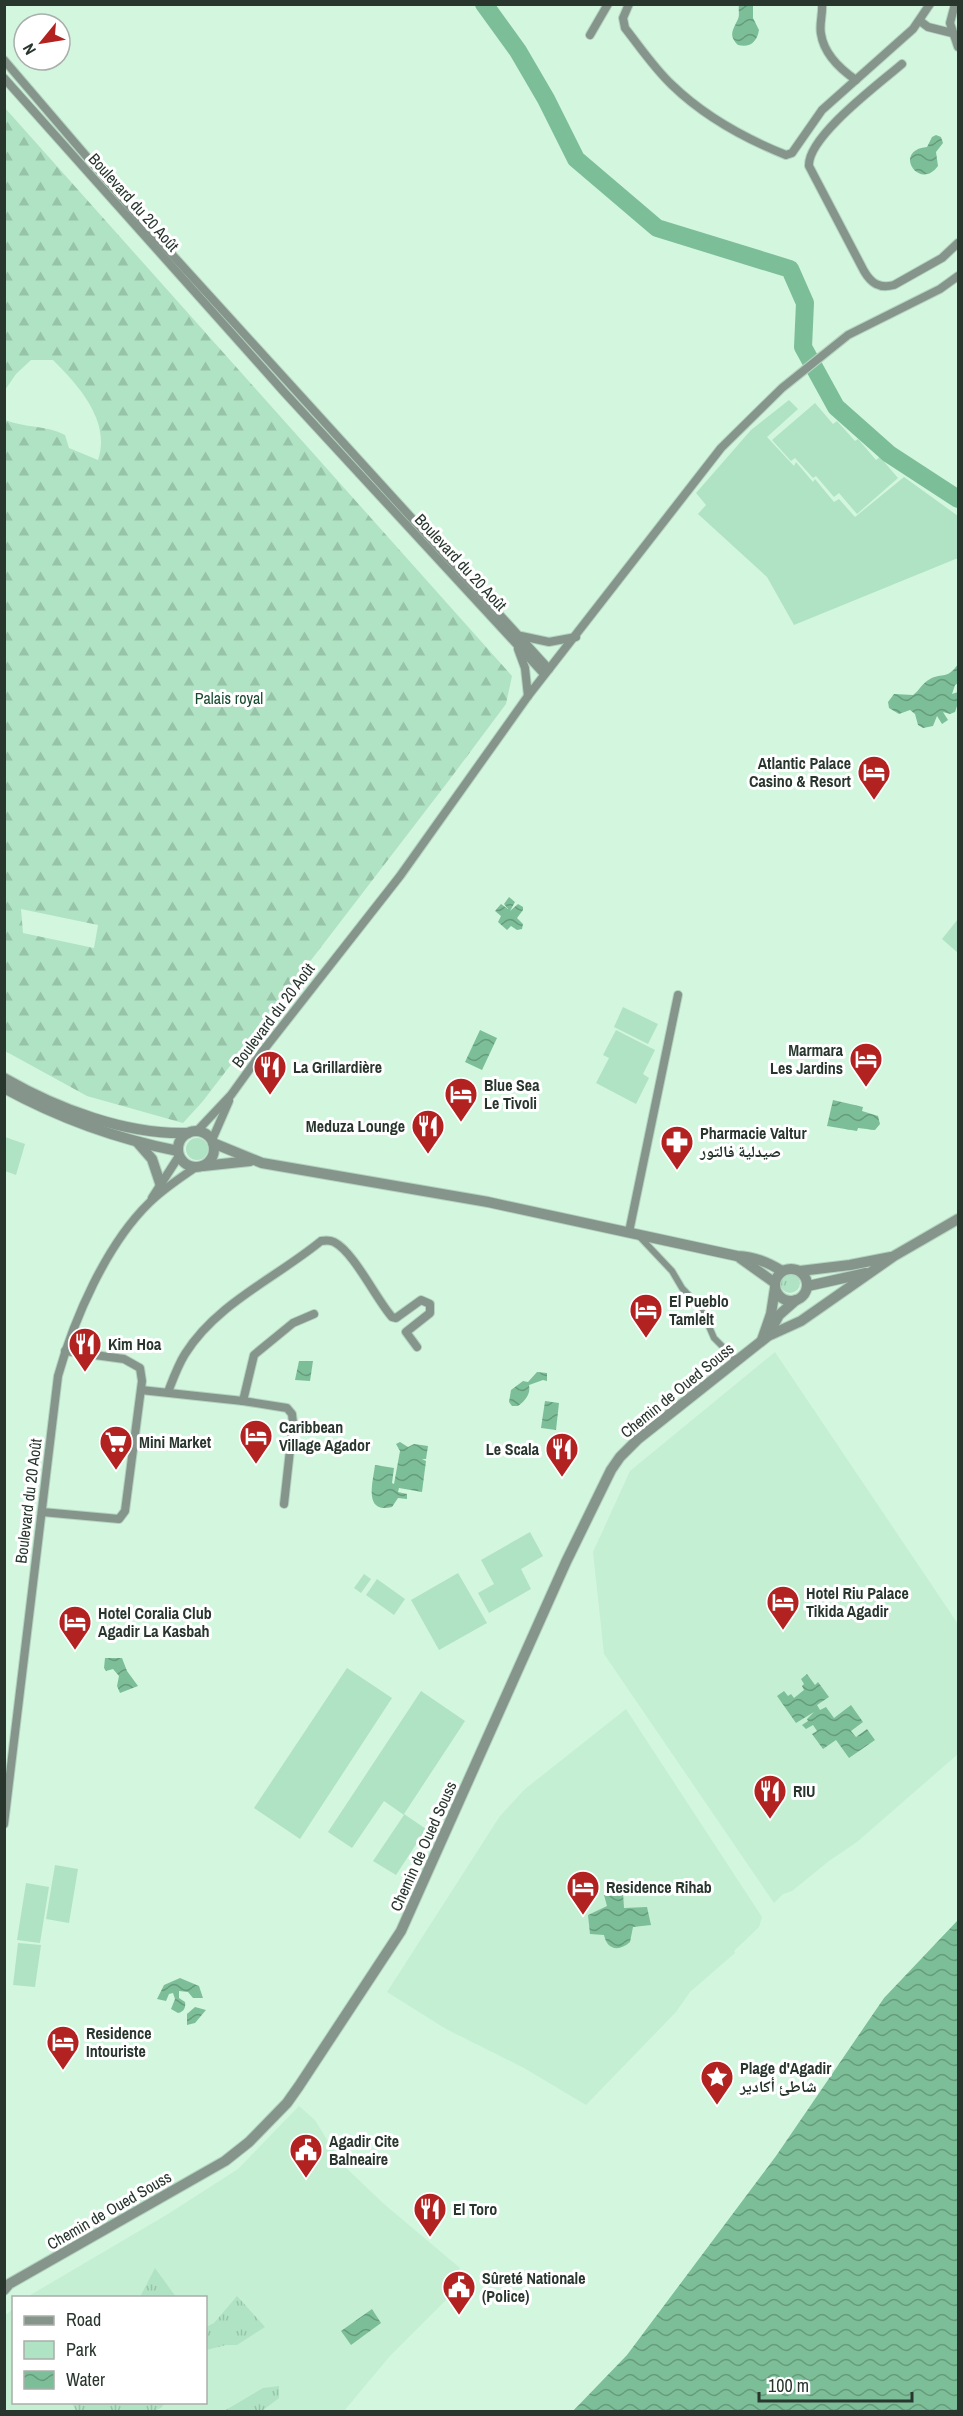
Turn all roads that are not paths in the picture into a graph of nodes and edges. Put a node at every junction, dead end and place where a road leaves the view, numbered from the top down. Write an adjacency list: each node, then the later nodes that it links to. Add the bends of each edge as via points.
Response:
1 (608, 4): 8 (street)
2 (629, 4): 13 (street, via 622,18 625,28 672,85 744,136 786,155 792,153 822,110)
3 (822, 4): 13 (street, via 824,43 840,69)
4 (930, 4): 6 (street)
5 (955, 4): 7 (street, via 950,23)
6 (920, 21): 7 (street); 13 (street)
7 (952, 33): 9 (street)
8 (590, 35)
9 (958, 46)
10 (4, 60): 17 (street, Boulevard du 20 Août, via 147,227)
11 (902, 64): 14 (street, via 841,116 811,155 809,166 868,279 876,285 894,285 942,258)
12 (4, 78): 17 (street, Boulevard du 20 Août, via 284,392)
13 (856, 80)
14 (958, 243)
15 (958, 276): 16 (street, via 848,335 782,388 721,448)
16 (576, 637): 17 (street, via 538,642); 18 (street)
17 (516, 638): 18 (street, Boulevard du 20 Août); 19 (street)
18 (547, 671): 19 (street, Boulevard du 20 Août)
19 (528, 696): 23 (street, Boulevard du 20 Août, via 399,876)
20 (678, 995): 33 (street)
21 (4, 1078): 24 (street, via 58,1104 114,1124 165,1134)
22 (4, 1088): 25 (street, via 74,1121)
23 (231, 1095): 24 (street, Boulevard du 20 Août); 26 (street, Boulevard du 20 Août)
24 (193, 1132): 26 (street, via 206,1134); 27 (street, via 180,1140)
25 (135, 1141): 27 (street); 30 (street, via 153,1159)
26 (212, 1142): 28 (street, Boulevard du 20 Août); 29 (street, via 213,1156)
27 (179, 1154): 29 (street, via 186,1164); 30 (street, Boulevard du 20 Août)
28 (257, 1161): 29 (street, Boulevard du 20 Août); 33 (street, Boulevard du 20 Août, via 488,1202)
29 (200, 1167): 31 (street, Boulevard du 20 Août)
30 (160, 1183): 31 (street, Boulevard du 20 Août)
31 (148, 1203): 45 (street, Boulevard du 20 Août, via 109,1256 81,1308)
32 (958, 1219): 35 (street)
33 (633, 1233): 34 (street, Boulevard du 20 Août); 46 (street, via 672,1271 701,1308 714,1338)
34 (737, 1256): 37 (street, Boulevard du 20 Août, via 760,1260); 39 (street, Boulevard du 20 Août)
35 (894, 1256): 36 (street, Chemin de Oued Souss); 38 (street)
36 (875, 1269): 40 (street); 43 (street, Chemin de Oued Souss, via 814,1312)
37 (782, 1271): 38 (street); 39 (street)
38 (800, 1271): 40 (street)
39 (775, 1286): 41 (street, via 783,1299); 43 (street)
40 (807, 1286): 41 (street, via 804,1295)
41 (796, 1300): 43 (street, Chemin de Oued Souss, via 779,1315)
42 (314, 1314): 49 (street, via 293,1323 254,1355)
43 (765, 1338): 46 (street, Chemin de Oued Souss)
44 (417, 1347): 48 (street, via 406,1332 430,1313 430,1304 421,1300 392,1317 340,1246 321,1241 211,1323 186,1353)
45 (65, 1351): 47 (street, via 135,1364 142,1374); 51 (street, Boulevard du 20 Août, via 58,1376)
46 (737, 1361): 53 (street, Chemin de Oued Souss, via 638,1439 611,1470 401,1931 287,2103 225,2161)
47 (141, 1390): 48 (street); 51 (street, via 122,1517)
48 (168, 1392): 49 (street)
49 (243, 1401): 50 (street, via 286,1408 292,1414)
50 (284, 1504)
51 (42, 1512): 52 (street, Boulevard du 20 Août)
52 (4, 1824)
53 (6, 2286)

